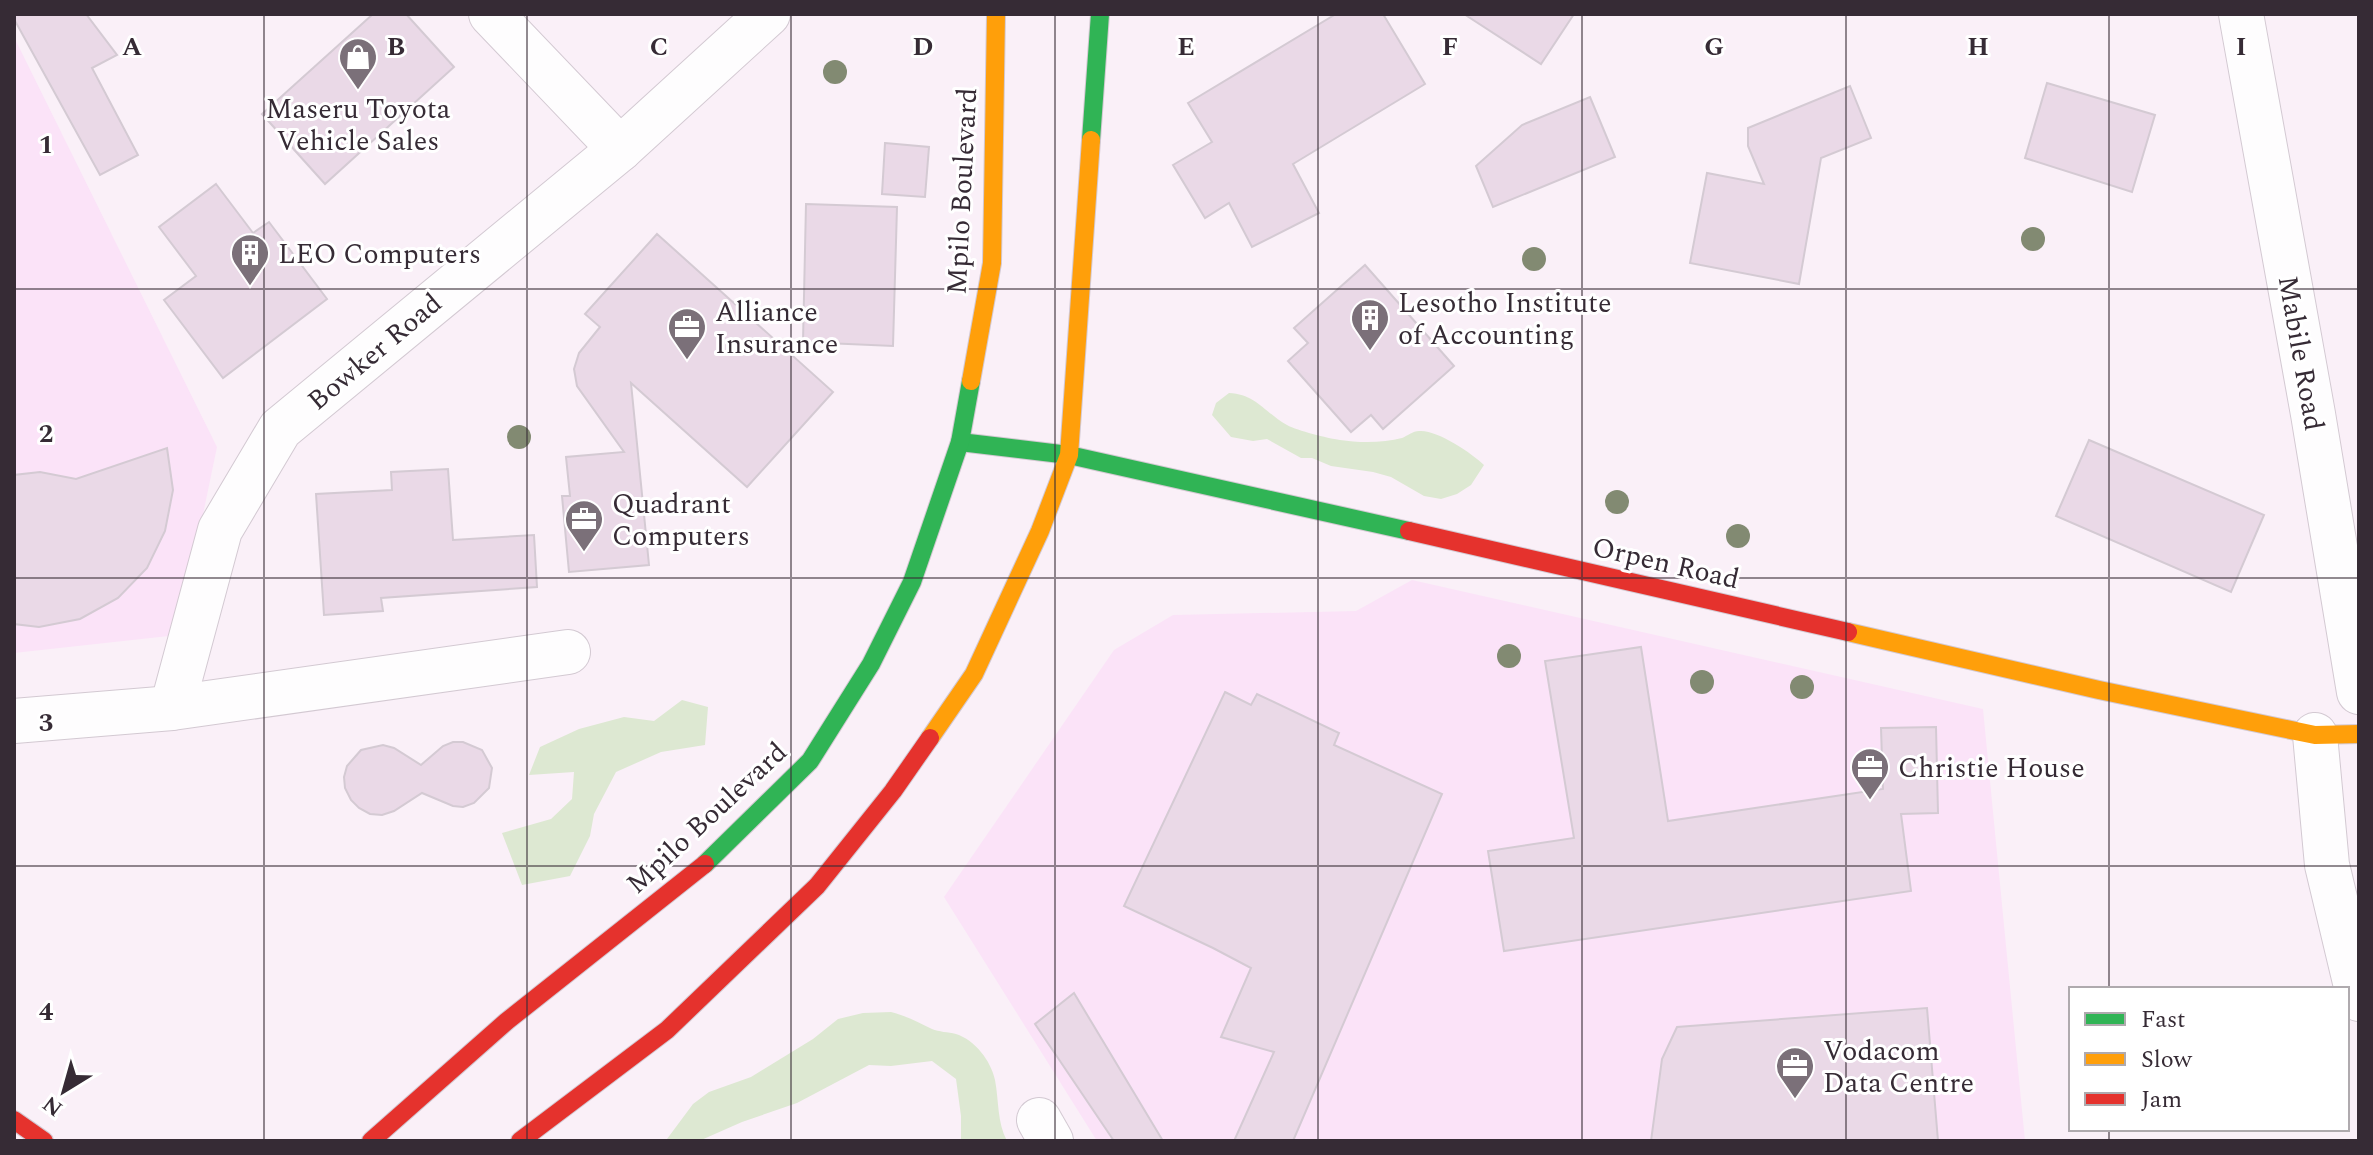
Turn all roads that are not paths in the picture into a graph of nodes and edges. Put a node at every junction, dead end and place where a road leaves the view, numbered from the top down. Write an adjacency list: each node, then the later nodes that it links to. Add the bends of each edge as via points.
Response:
1 (491, 14): 6 (street)
2 (768, 14): 6 (street, Bowker Road)
3 (996, 14): 7 (main road, Mpilo Boulevard, via 992,263)
4 (1100, 14): 8 (main road)
5 (2241, 14): 10 (street, Mabile Road)
6 (620, 149): 11 (street, Bowker Road, via 280,429 220,530)
7 (960, 442): 8 (main road, Orpen Road); 18 (main road, Mpilo Boulevard, via 912,582 871,664 810,761 701,868 507,1021)
8 (1069, 455): 14 (main road, Orpen Road); 19 (main road, via 974,674 874,815 817,886 667,1030)
9 (568, 652): 11 (street)
10 (2359, 692)
11 (172, 708): 12 (street)
12 (14, 721)
13 (2359, 734): 14 (main road, Orpen Road)
14 (2315, 735): 15 (street, via 2327,865)
15 (2359, 999)
16 (14, 1120): 17 (main road)
17 (44, 1141)
18 (371, 1141)
19 (520, 1141)

